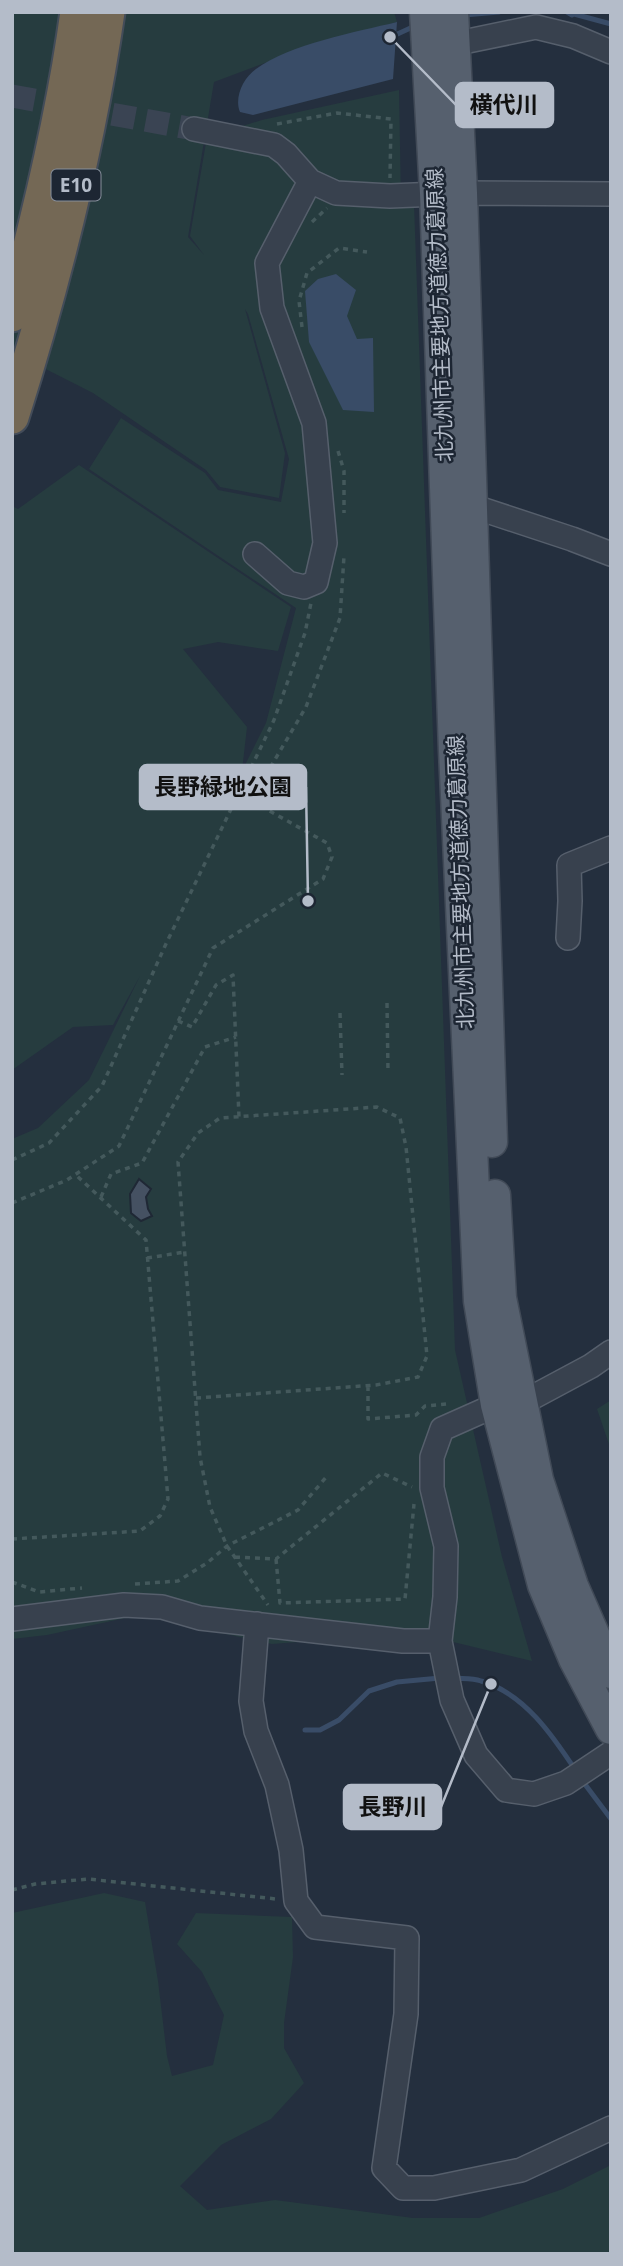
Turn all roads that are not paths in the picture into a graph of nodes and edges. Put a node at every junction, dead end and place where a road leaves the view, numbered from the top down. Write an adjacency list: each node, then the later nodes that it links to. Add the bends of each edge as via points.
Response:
1 (77, 12): 11 (highway, E10, via 41,206)
2 (108, 12): 12 (highway, E10, via 66,228)
3 (425, 12): 9 (main road, 北九州市主要地方道徳力葛原線)
4 (453, 12): 9 (main road, 北九州市主要地方道徳力葛原線)
5 (468, 41): 6 (street, via 536,27)
6 (611, 52)
7 (194, 129): 8 (street, via 274,145)
8 (310, 181): 9 (street, via 336,192 390,196); 14 (street, via 267,263 272,309 314,423 325,543 316,582 304,587 288,583)
9 (448, 193): 10 (street); 13 (main road, 北九州市主要地方道徳力葛原線); 19 (main road, 北九州市主要地方道徳力葛原線, via 455,778 479,1301)
10 (611, 194)
11 (12, 315)
12 (12, 417)
13 (472, 506): 15 (street); 19 (main road, 北九州市主要地方道徳力葛原線, via 492,1143)
14 (255, 554)
15 (611, 554)
16 (611, 848): 17 (street, via 569,865)
17 (568, 939)
18 (611, 1352): 19 (street)
19 (509, 1404): 22 (street, via 442,1429 432,1457 432,1488 446,1546); 23 (main road, 北九州市主要地方道徳力葛原線, via 573,1586); 24 (main road, 北九州市主要地方道徳力葛原線, via 543,1585 574,1659)
20 (263, 1615): 21 (street, via 200,1618 162,1607 124,1605); 22 (street, via 403,1641); 26 (street, via 251,1701 256,1731 277,1785 296,1901 315,1927 407,1938 406,2014 384,2168 402,2188 434,2188 521,2170)
21 (12, 1619)
22 (440, 1641): 25 (street, via 452,1700 466,1733 476,1755 506,1790 534,1794 566,1783)
23 (611, 1673)
24 (611, 1729)
25 (611, 1753)
26 (611, 2128)

